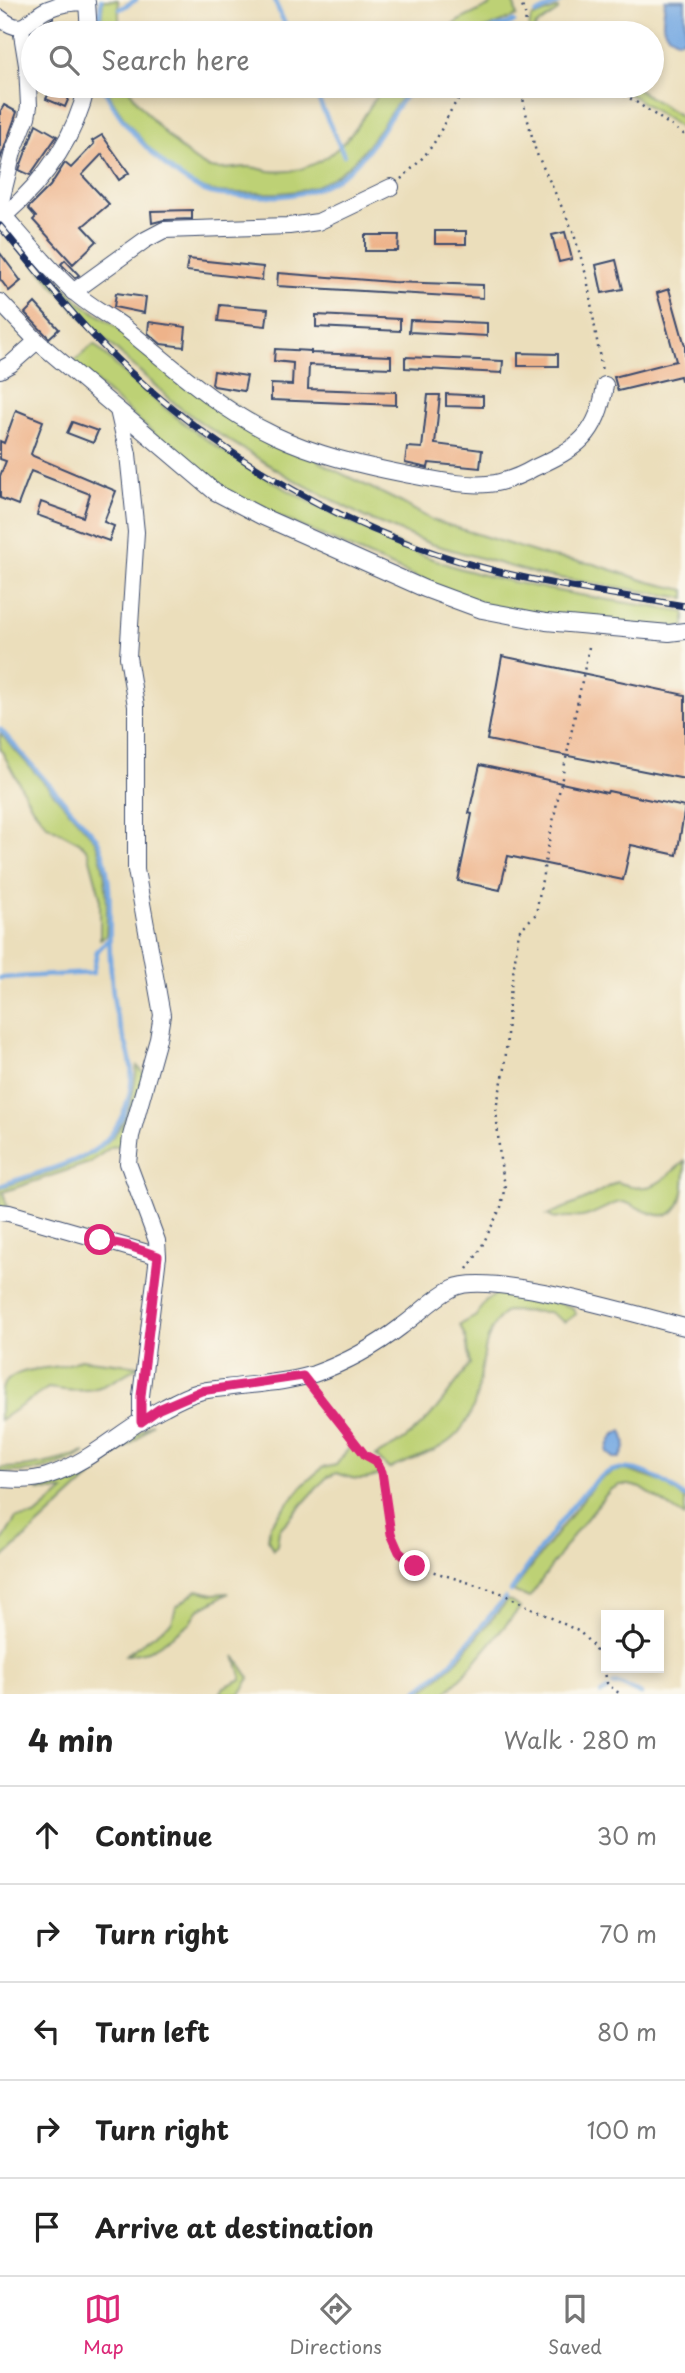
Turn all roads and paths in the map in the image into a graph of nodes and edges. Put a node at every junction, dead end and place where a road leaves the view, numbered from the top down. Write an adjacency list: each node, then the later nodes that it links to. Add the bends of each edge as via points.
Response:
1 (520, 0): 5 (path)
2 (0, 19): 6 (street)
3 (31, 21): 4 (street, via 52,7 87,2)
4 (88, 21)
5 (526, 21)
6 (21, 28)
7 (29, 98): 14 (street)
8 (83, 98): 14 (street, via 60,154 29,193)
9 (457, 98): 13 (path, via 428,152)
10 (523, 98): 19 (path, via 536,152 573,230 587,278)
11 (629, 98): 12 (path)
12 (685, 135)
13 (391, 187): 15 (street, via 318,222 164,230)
14 (1, 212): 15 (street)
15 (73, 292): 19 (street, via 171,368 272,435 352,464 421,477 499,482 555,458 589,432 601,410)
16 (0, 302): 17 (street)
17 (37, 341): 18 (street); 20 (street)
18 (0, 370)
19 (604, 385)
20 (118, 410): 21 (street, via 215,492 261,516 482,610); 24 (street, via 136,532 128,657 136,706 136,870 162,1015 128,1163 157,1241)
21 (594, 626): 22 (street); 25 (path, via 536,914 519,931 505,1068 496,1108 505,1185 501,1207)
22 (685, 631)
23 (0, 1212): 24 (street)
24 (158, 1256): 28 (street)
25 (456, 1286): 26 (street, via 493,1284 531,1290); 27 (street, via 369,1348)
26 (685, 1327)
27 (303, 1376): 28 (street, via 201,1391); 30 (path, via 382,1472 391,1534 399,1552 415,1566 499,1592 580,1632 603,1662 607,1683)
28 (141, 1422): 29 (street, via 98,1452 46,1477)
29 (0, 1479)
30 (623, 1694)

